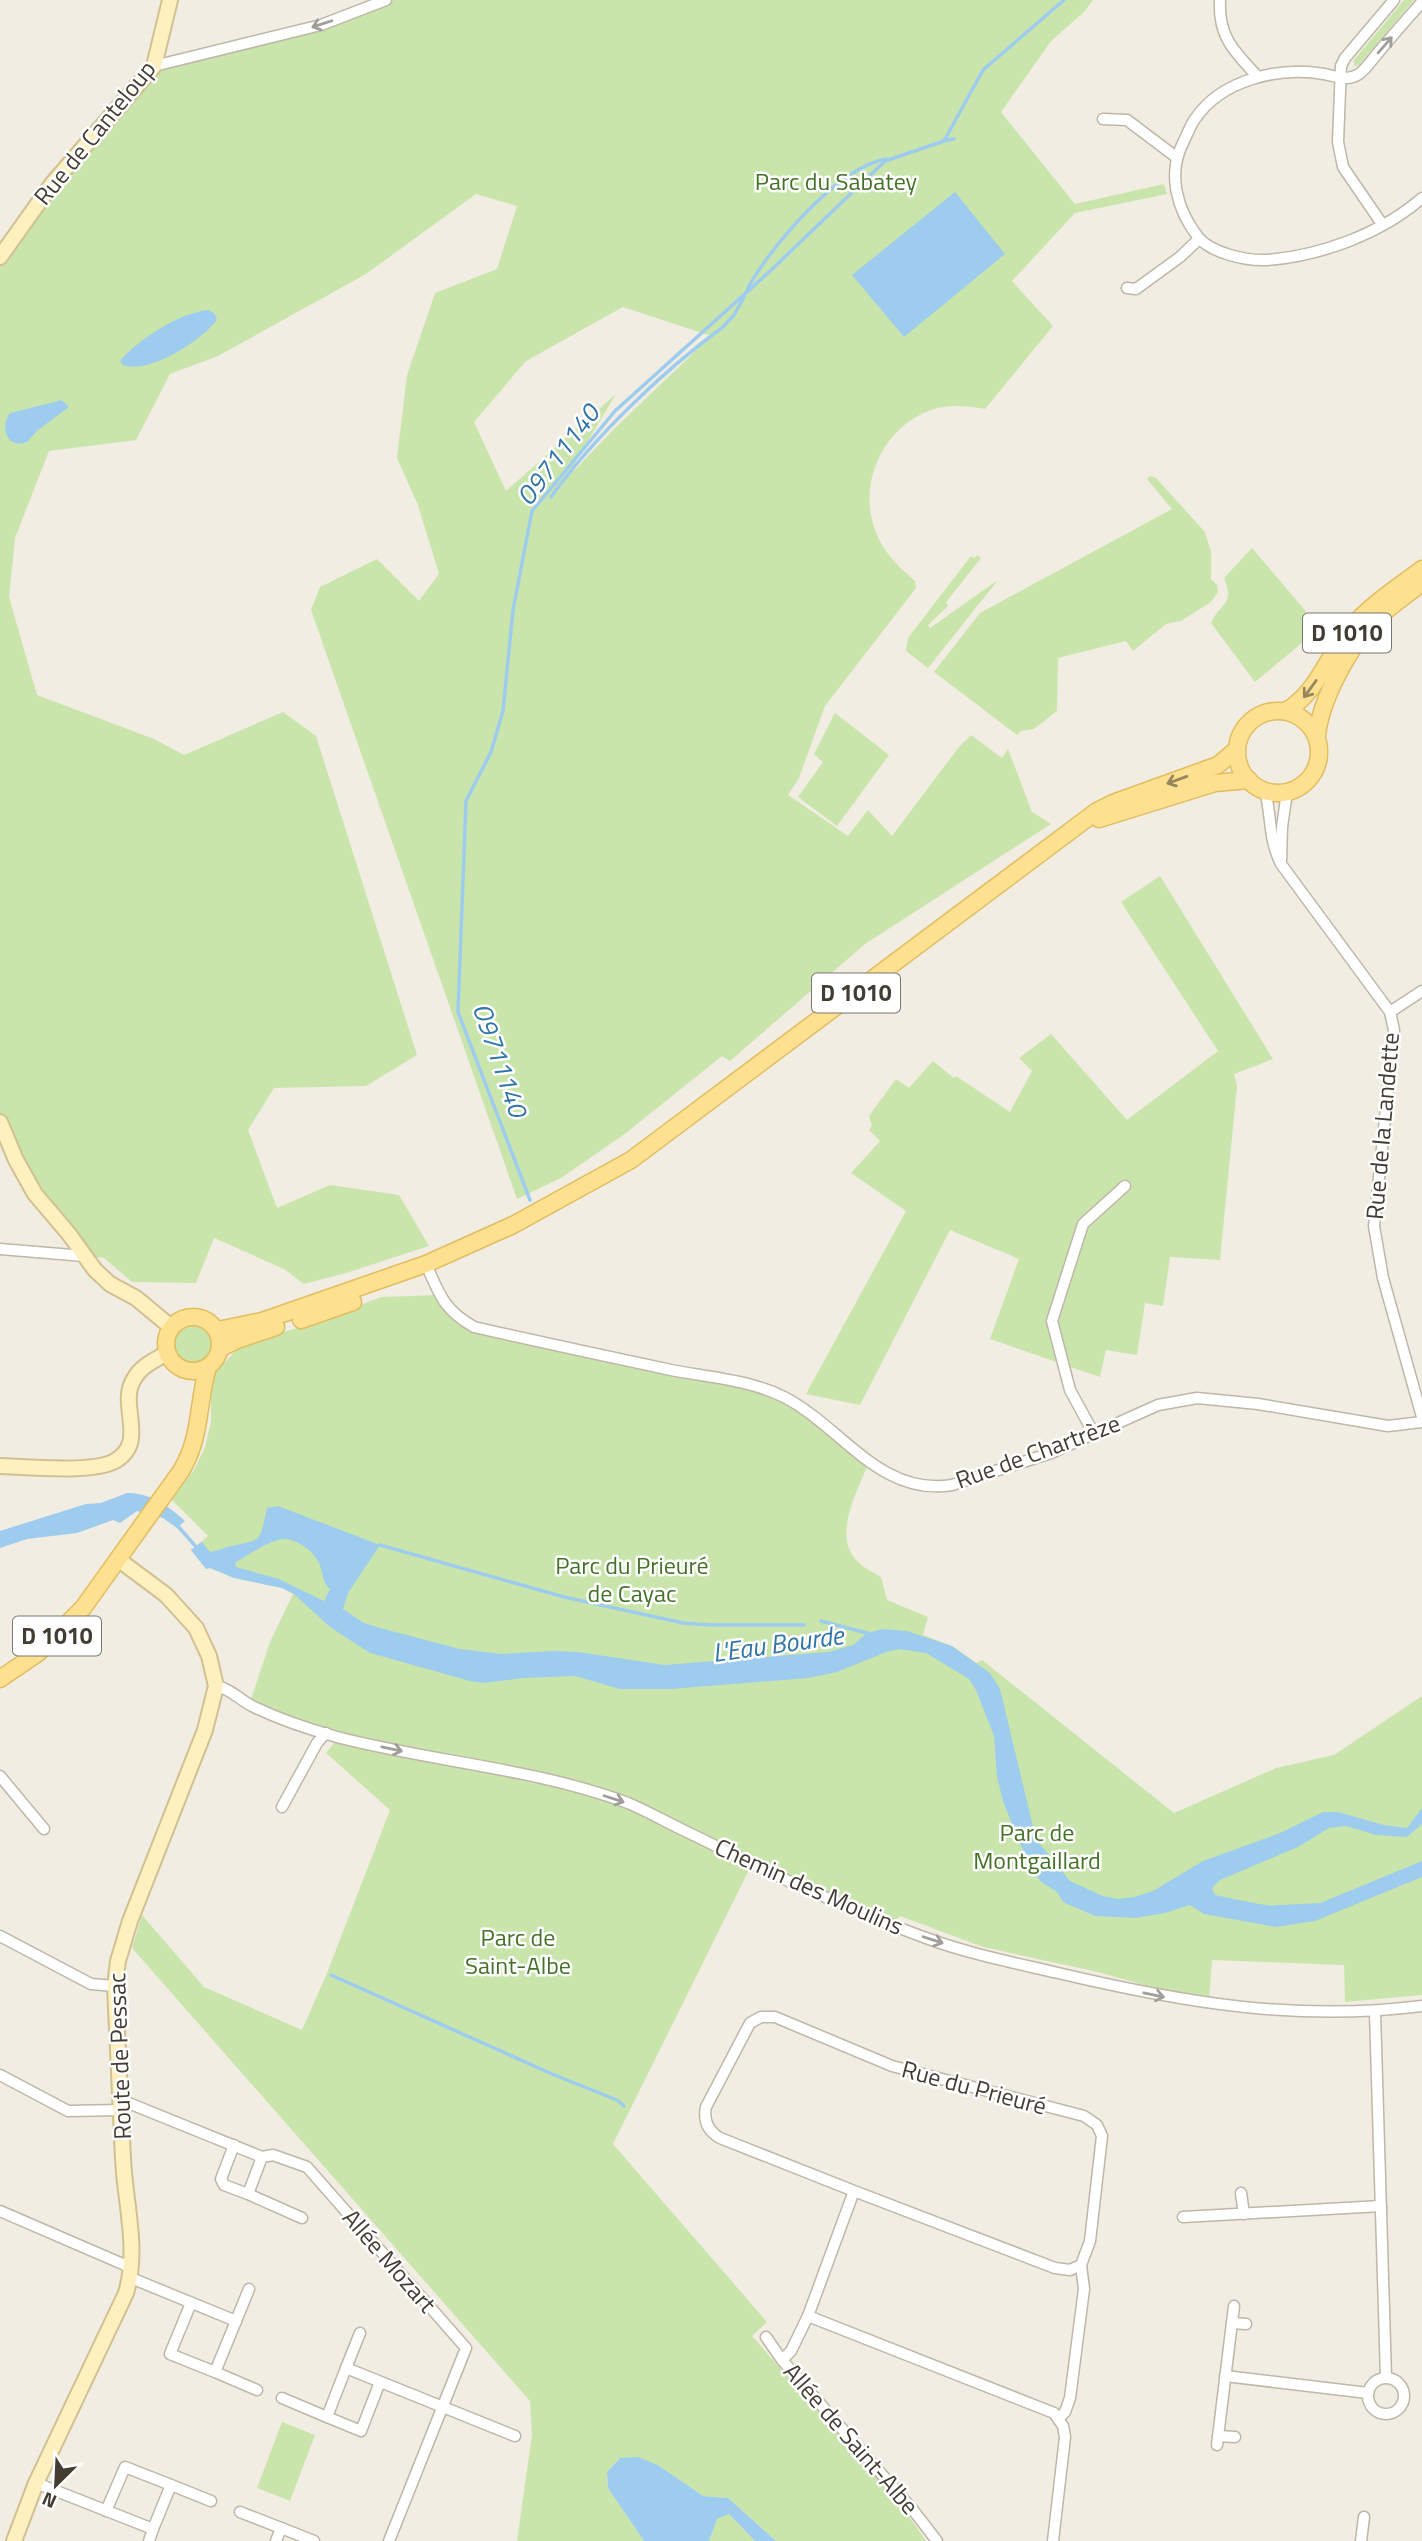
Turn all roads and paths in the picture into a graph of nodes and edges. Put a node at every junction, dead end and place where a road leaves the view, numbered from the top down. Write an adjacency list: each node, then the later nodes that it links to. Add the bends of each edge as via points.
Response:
1 (170, 0): 6 (street, Rue de Canteloup)
2 (386, 0): 6 (street, one-way to 6, via 321,25)
3 (1220, 0): 7 (street, via 1223,34)
4 (1394, 0): 8 (street, via 1345,58)
5 (1422, 2): 8 (street, one-way to 5, via 1360,74)
6 (154, 66): 14 (street, Rue de Canteloup, via 52,184)
7 (1257, 76): 8 (street, via 1304,72); 10 (street, via 1213,100 1195,118)
8 (1341, 79): 12 (street, via 1338,142 1343,167)
9 (1102, 119): 10 (street, via 1127,120)
10 (1176, 157): 13 (street, via 1174,182 1181,208)
11 (1422, 198): 12 (street)
12 (1382, 224): 13 (street, via 1349,242 1271,260 1226,255)
13 (1199, 239): 15 (street, via 1136,289)
14 (0, 257)
15 (1127, 288)
16 (1422, 569): 18 (main road, D 1010, one-way to 18, via 1364,613 1304,699)
17 (1422, 583): 19 (main road, D 1010, via 1357,642 1321,711)
18 (1286, 710): 19 (main road, via 1309,723); 20 (main road, via 1256,717 1242,731)
19 (1317, 735): 23 (main road, via 1320,759 1315,771)
20 (1237, 749): 21 (main road); 24 (main road, D 1010, one-way to 24, via 1218,765 1113,803)
21 (1248, 780): 22 (main road); 24 (main road, D 1010, via 1215,783)
22 (1265, 791): 23 (main road); 25 (street, Rue de la Landette, via 1272,847)
23 (1287, 792): 25 (street)
24 (1080, 825): 32 (main road, D 1010, via 581,1197 517,1232)
25 (1281, 864): 27 (street, Rue de la Landette)
26 (1422, 991): 27 (street)
27 (1390, 1012): 40 (street, Rue de la Landette, via 1394,1030 1374,1226 1383,1278)
28 (0, 1122): 31 (street, via 35,1194)
29 (1125, 1185): 41 (street, via 1083,1224 1052,1321 1070,1390)
30 (0, 1249): 31 (street)
31 (84, 1256): 33 (street, via 110,1284 136,1298)
32 (428, 1269): 34 (main road, D 1010, via 262,1321); 35 (main road, D 1010, via 328,1311); 41 (street, Rue de Chartrèze, via 455,1317 474,1327 760,1387 807,1409 869,1462 892,1478 913,1485 952,1485)
33 (171, 1327): 34 (main road, via 183,1318 198,1316); 36 (main road)
34 (218, 1330): 35 (main road)
35 (221, 1348): 37 (main road)
36 (167, 1353): 38 (main road); 42 (street, via 139,1371 131,1382 127,1398 133,1431 125,1452 114,1461)
37 (208, 1367): 38 (main road); 39 (main road, D 1010)
38 (188, 1371): 39 (main road, D 1010)
39 (200, 1397): 43 (main road, D 1010, via 200,1421 185,1465)
40 (1422, 1419): 41 (street, Rue de Chartrèze, via 1388,1426 1198,1398 1158,1405)
41 (1094, 1434)
42 (0, 1466)
43 (119, 1560): 44 (main road, D 1010, via 68,1625); 45 (street, Route de Pessac, via 166,1595 197,1628)
44 (0, 1679)
45 (216, 1686): 46 (street, Chemin des Moulins, via 227,1688 249,1706); 51 (street, Route de Pessac, via 205,1730 130,1921)
46 (326, 1734): 48 (street); 53 (street, Chemin des Moulins, one-way to 53, via 523,1774 630,1804 861,1912 932,1940 998,1958 1171,1998 1284,2011)
47 (0, 1776): 49 (street)
48 (282, 1807)
49 (44, 1829)
50 (0, 1936): 51 (street, via 91,1984)
51 (116, 1986): 55 (street, Route de Pessac)
52 (1422, 2006): 53 (street, Chemin des Moulins)
53 (1375, 2012): 61 (street)
54 (0, 2075): 55 (street, via 68,2111)
55 (121, 2105): 56 (street, Allée Mozart); 67 (street, Route de Pessac)
56 (234, 2146): 57 (street, Allée Mozart); 60 (street, via 221,2179 224,2185)
57 (262, 2157): 60 (street); 86 (street, Allée Mozart, via 273,2155 307,2167 466,2348)
58 (854, 2191): 66 (street, Rue du Prieuré, via 1055,2268 1070,2270); 66 (street, Rue du Prieuré, via 720,2138 707,2125 706,2107 746,2028 755,2020 775,2017 892,2066 1092,2120 1100,2129 1102,2144 1089,2247); 71 (street)
59 (1241, 2193): 63 (street)
60 (248, 2194): 65 (street)
61 (1381, 2206): 63 (street); 81 (street)
62 (0, 2211): 67 (street)
63 (1244, 2214): 64 (street)
64 (1183, 2217)
65 (302, 2218)
66 (1082, 2265): 88 (street, via 1084,2289 1070,2398)
67 (131, 2273): 69 (street); 91 (street, Route de Pessac, via 126,2293)
68 (248, 2289): 72 (street)
69 (191, 2303): 72 (street); 79 (street, via 170,2354)
70 (1234, 2306): 73 (street)
71 (808, 2316): 77 (street); 88 (street, via 1049,2410)
72 (236, 2321): 79 (street)
73 (1233, 2323): 74 (street); 80 (street)
74 (1246, 2324)
75 (360, 2333): 78 (street)
76 (766, 2337): 77 (street, Allée de Saint-Albe)
77 (782, 2360): 104 (street, Allée de Saint-Albe)
78 (346, 2368): 82 (street); 87 (street)
79 (215, 2372): 83 (street)
80 (1225, 2376): 84 (street); 90 (street, via 1218,2440)
81 (1386, 2377): 84 (street, via 1372,2384); 84 (street, via 1398,2382 1404,2393 1398,2410 1387,2414 1375,2410)
82 (380, 2382): 86 (street); 87 (street, via 361,2431)
83 (257, 2389)
84 (1368, 2393)
85 (282, 2398): 87 (street)
86 (443, 2407): 89 (street); 103 (street, Allée Mozart)
87 (327, 2417)
88 (1059, 2418): 105 (street, via 1065,2437)
89 (514, 2436)
90 (1235, 2437)
91 (36, 2483): 94 (street); 99 (street, Route de Pessac)
92 (171, 2485): 93 (street); 94 (street, via 125,2467); 98 (street)
93 (211, 2501)
94 (106, 2511): 98 (street)
95 (240, 2512): 97 (street)
96 (1364, 2517): 106 (street)
97 (281, 2528): 101 (street); 102 (street)
98 (153, 2529): 100 (street)
99 (14, 2541)
100 (149, 2541)
101 (276, 2541)
102 (314, 2541)
103 (389, 2541)
104 (937, 2541)
105 (1053, 2541)
106 (1361, 2541)

